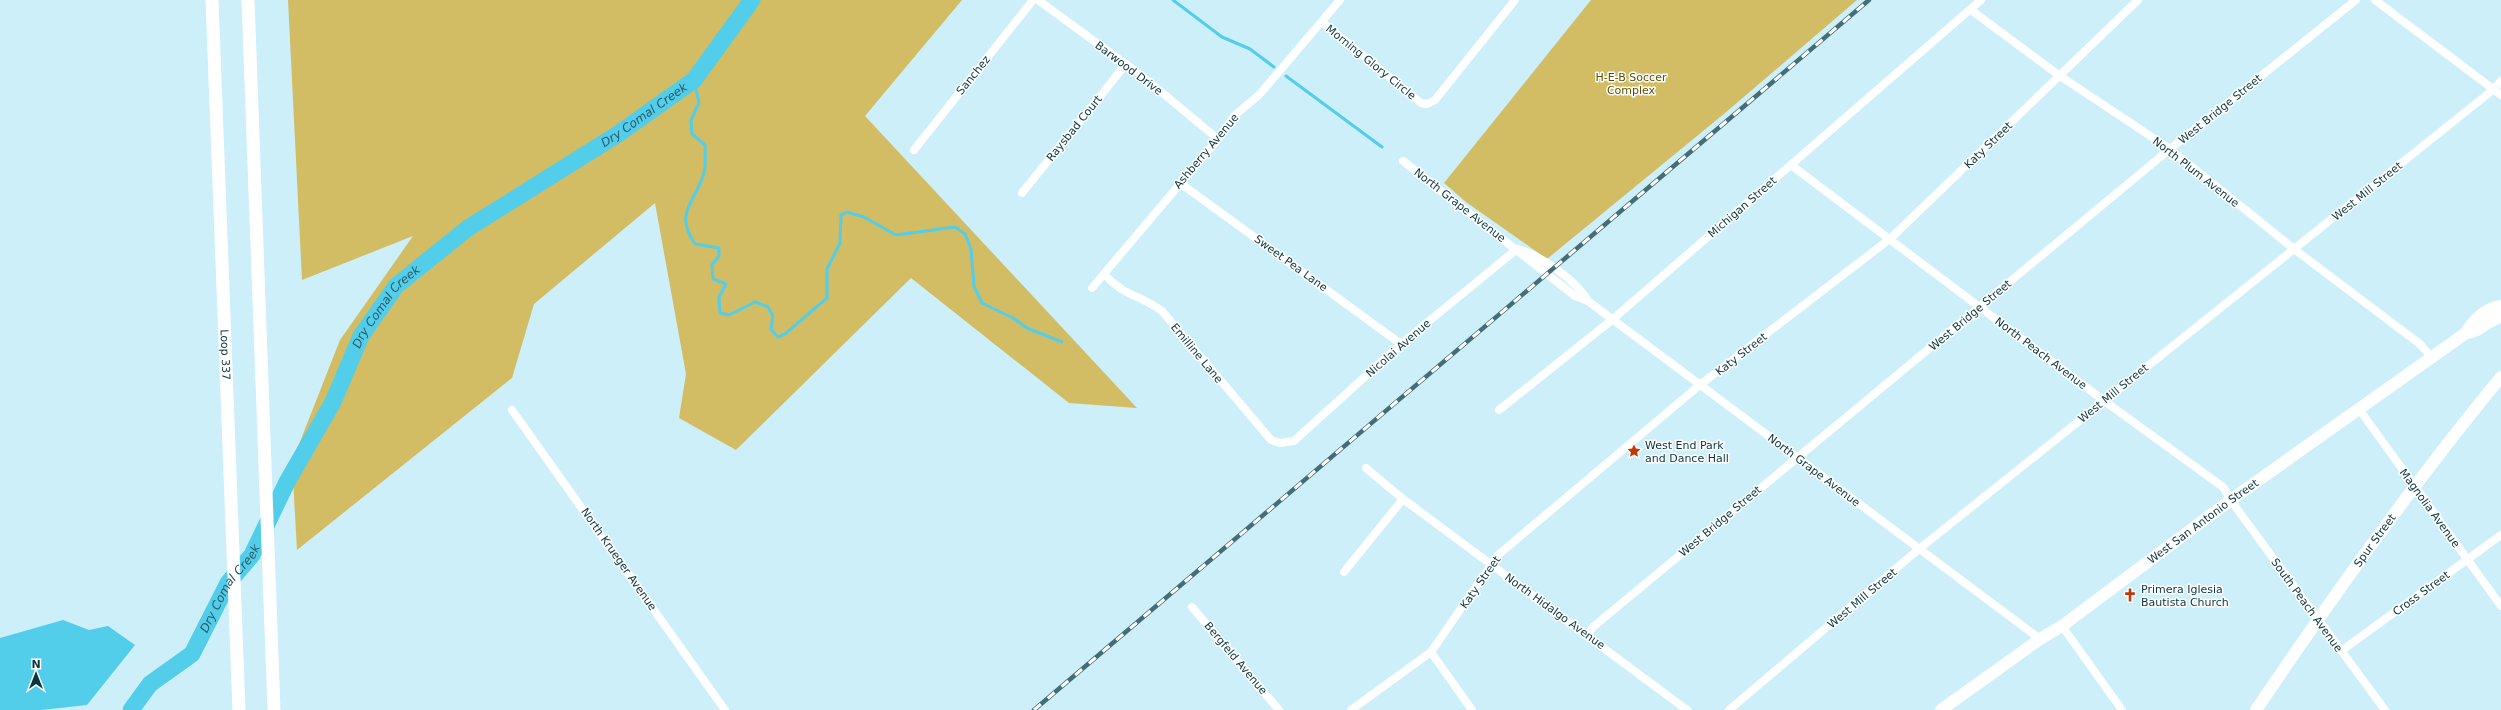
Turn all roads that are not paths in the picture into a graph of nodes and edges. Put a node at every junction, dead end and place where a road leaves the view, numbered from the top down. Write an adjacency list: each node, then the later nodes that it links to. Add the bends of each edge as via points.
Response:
1 (212, 0): 60 (main road, Loop 337)
2 (248, 0): 61 (main road, via 254,195 265,399)
3 (1033, 0): 20 (street, Sanchez)
4 (1038, 0): 13 (street, Barwood Drive)
5 (1340, 0): 12 (street, Ashberry Avenue)
6 (1515, 0): 12 (street, Morning Glory Circle, via 1435,100 1427,104 1420,103)
7 (1981, 0): 11 (street, Michigan Street)
8 (2138, 0): 14 (street, Katy Street)
9 (2356, 0): 19 (street, West Bridge Street)
10 (2375, 0): 16 (street)
11 (1971, 10): 14 (street, North Plum Avenue); 22 (street, Michigan Street)
12 (1322, 22): 18 (street, Ashberry Avenue, via 1259,95 1235,115)
13 (1126, 64): 18 (street, Barwood Drive); 24 (street, Raysbad Court)
14 (2060, 76): 19 (street, North Plum Avenue); 25 (street, Katy Street)
15 (2501, 81): 16 (street, West Mill Street)
16 (2494, 90): 17 (street); 27 (street, West Mill Street)
17 (2501, 95)
18 (1218, 138): 23 (street, Ashberry Avenue)
19 (2170, 149): 27 (street, North Plum Avenue); 30 (street, West Bridge Street)
20 (914, 150)
21 (1404, 161): 26 (street, North Grape Avenue)
22 (1790, 165): 25 (street, North Peach Avenue); 32 (street, Michigan Street)
23 (1180, 183): 28 (street, Ashberry Avenue); 33 (street, Sweet Pea Lane)
24 (1022, 193)
25 (1891, 238): 30 (street, North Peach Avenue); 36 (street, Katy Street)
26 (1517, 249): 32 (street, North Grape Avenue, via 1575,296 1588,301); 33 (street, Nicolai Avenue)
27 (2294, 249): 34 (street, North Plum Avenue, via 2420,344); 37 (street, West Mill Street)
28 (1105, 275): 29 (street, Ashberry Avenue); 41 (street, Emilline Lane, via 1125,293 1148,300 1162,311 1271,440)
29 (1092, 288)
30 (1980, 307): 37 (street, North Peach Avenue); 42 (street, West Bridge Street)
31 (2500, 308): 34 (street, West San Antonio Street, via 2494,319 2477,332 2466,333)
32 (1614, 319): 36 (street, North Grape Avenue); 40 (street, Michigan Street)
33 (1401, 344): 41 (street, Nicolai Avenue, via 1294,441)
34 (2432, 358): 38 (street, West San Antonio Street)
35 (2501, 376): 44 (street, Spur Street)
36 (1701, 384): 42 (street, North Grape Avenue); 50 (street, Katy Street, via 1498,555)
37 (2103, 400): 45 (street, North Peach Avenue, via 2223,487); 48 (street, West Mill Street)
38 (2359, 409): 44 (street, Magnolia Avenue); 45 (street, West San Antonio Street)
39 (512, 410): 62 (street, North Krueger Avenue)
40 (1500, 410)
41 (1280, 443)
42 (1797, 457): 48 (street, North Grape Avenue); 56 (street, West Bridge Street, via 1593,627)
43 (1366, 468): 46 (street, North Hidalgo Avenue)
44 (2414, 487): 49 (street, Magnolia Avenue); 54 (street, Spur Street)
45 (2232, 498): 54 (street, South Peach Avenue, via 2237,509); 55 (street, West San Antonio Street)
46 (1403, 499): 50 (street, North Hidalgo Avenue); 51 (street)
47 (2501, 535): 49 (street, Cross Street)
48 (1919, 549): 57 (street, North Grape Avenue); 67 (street, West Mill Street)
49 (2467, 560): 52 (street, Magnolia Avenue); 58 (street, Cross Street)
50 (1492, 564): 56 (street, North Hidalgo Avenue); 59 (street, Katy Street)
51 (1344, 572)
52 (2501, 606)
53 (1192, 607): 63 (street, Bergfeld Avenue)
54 (2318, 619): 58 (street, South Peach Avenue); 70 (street, Spur Street)
55 (2062, 626): 57 (street, West San Antonio Street); 69 (street)
56 (1588, 634): 66 (street, North Hidalgo Avenue)
57 (2040, 639): 68 (street, West San Antonio Street)
58 (2341, 651): 71 (street, South Peach Avenue)
59 (1431, 652): 64 (street, Katy Street); 65 (street)
60 (239, 710)
61 (274, 710)
62 (725, 710)
63 (1279, 710)
64 (1351, 710)
65 (1472, 710)
66 (1687, 710)
67 (1730, 710)
68 (1941, 710)
69 (2122, 710)
70 (2256, 710)
71 (2384, 710)

